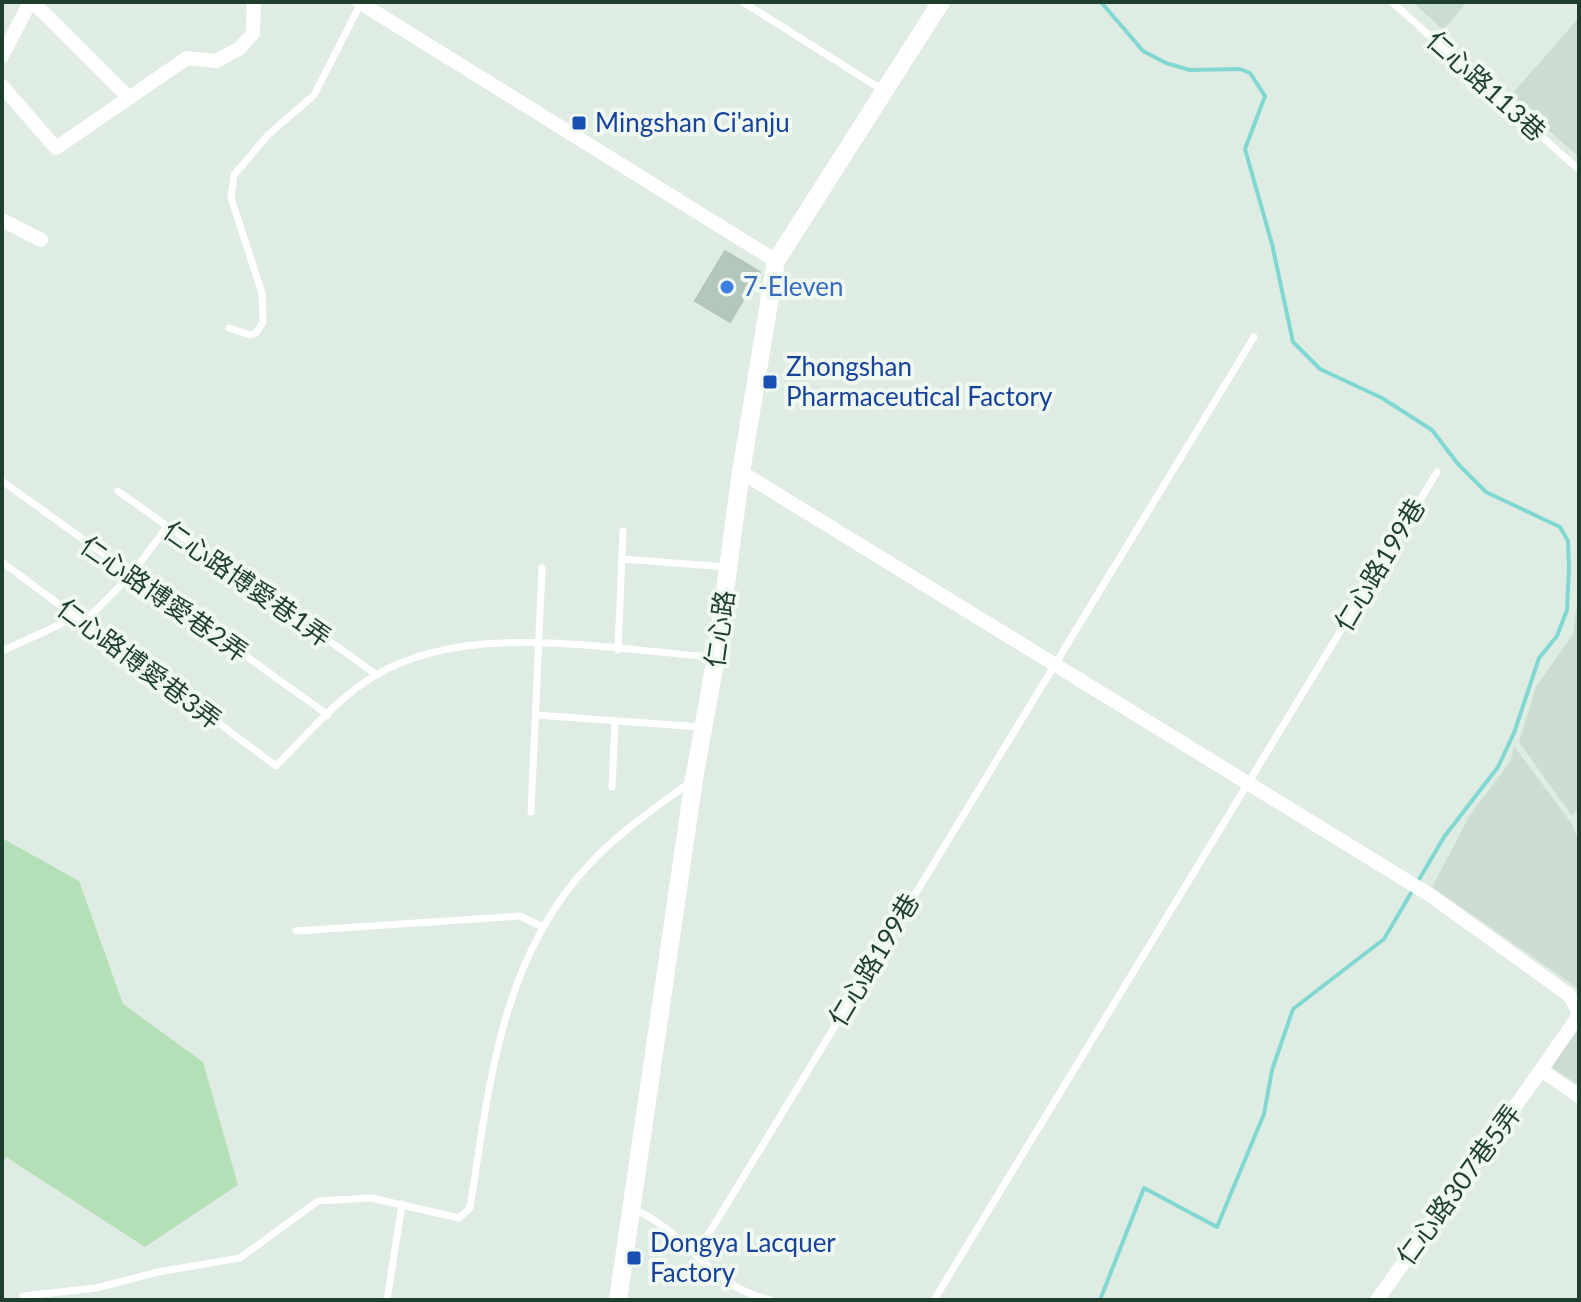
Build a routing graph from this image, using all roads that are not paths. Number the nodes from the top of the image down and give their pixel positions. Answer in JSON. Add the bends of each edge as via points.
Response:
{"nodes":[{"id":1,"x":31,"y":2,"type":"edge"},
{"id":2,"x":254,"y":2,"type":"edge"},
{"id":3,"x":743,"y":2,"type":"edge"},
{"id":4,"x":941,"y":2,"type":"edge"},
{"id":5,"x":1392,"y":2,"type":"edge"},
{"id":6,"x":360,"y":3,"type":"edge"},
{"id":7,"x":2,"y":56,"type":"edge"},
{"id":8,"x":2,"y":86,"type":"edge"},
{"id":9,"x":886,"y":92,"type":"junction"},
{"id":10,"x":129,"y":98,"type":"junction"},
{"id":11,"x":1579,"y":170,"type":"edge"},
{"id":12,"x":2,"y":220,"type":"edge"},
{"id":13,"x":41,"y":240,"type":"dead end"},
{"id":14,"x":776,"y":261,"type":"junction"},
{"id":15,"x":229,"y":328,"type":"dead end"},
{"id":16,"x":1254,"y":337,"type":"dead end"},
{"id":17,"x":741,"y":472,"type":"junction"},
{"id":18,"x":1437,"y":472,"type":"dead end"},
{"id":19,"x":2,"y":481,"type":"edge"},
{"id":20,"x":118,"y":491,"type":"dead end"},
{"id":21,"x":167,"y":527,"type":"junction"},
{"id":22,"x":623,"y":531,"type":"dead end"},
{"id":23,"x":622,"y":559,"type":"junction"},
{"id":24,"x":2,"y":562,"type":"edge"},
{"id":25,"x":728,"y":567,"type":"junction"},
{"id":26,"x":542,"y":568,"type":"dead end"},
{"id":27,"x":130,"y":576,"type":"junction"},
{"id":28,"x":72,"y":614,"type":"junction"},
{"id":29,"x":83,"y":623,"type":"junction"},
{"id":30,"x":2,"y":641,"type":"edge"},
{"id":31,"x":539,"y":644,"type":"junction"},
{"id":32,"x":12,"y":649,"type":"junction"},
{"id":33,"x":618,"y":650,"type":"junction"},
{"id":34,"x":2,"y":651,"type":"edge"},
{"id":35,"x":716,"y":657,"type":"junction"},
{"id":36,"x":1054,"y":663,"type":"junction"},
{"id":37,"x":377,"y":675,"type":"junction"},
{"id":38,"x":328,"y":715,"type":"junction"},
{"id":39,"x":536,"y":715,"type":"junction"},
{"id":40,"x":615,"y":721,"type":"junction"},
{"id":41,"x":705,"y":728,"type":"junction"},
{"id":42,"x":694,"y":779,"type":"junction"},
{"id":43,"x":1248,"y":781,"type":"junction"},
{"id":44,"x":612,"y":787,"type":"dead end"},
{"id":45,"x":531,"y":812,"type":"dead end"},
{"id":46,"x":543,"y":927,"type":"junction"},
{"id":47,"x":296,"y":931,"type":"dead end"},
{"id":48,"x":1541,"y":1070,"type":"junction"},
{"id":49,"x":1579,"y":1096,"type":"edge"},
{"id":50,"x":402,"y":1204,"type":"junction"},
{"id":51,"x":633,"y":1209,"type":"junction"},
{"id":52,"x":687,"y":1250,"type":"junction"},
{"id":53,"x":23,"y":1296,"type":"dead end"},
{"id":54,"x":387,"y":1300,"type":"edge"},
{"id":55,"x":618,"y":1300,"type":"edge"},
{"id":56,"x":770,"y":1300,"type":"edge"},
{"id":57,"x":934,"y":1300,"type":"edge"},
{"id":58,"x":1377,"y":1300,"type":"edge"}],
"edges":[{"from":1,"to":7,"type":"street"},
{"from":1,"to":10,"type":"street"},
{"from":2,"to":10,"type":"street","via":[[253,33],[240,48],[216,61],[187,58]]},
{"from":3,"to":9,"type":"lane"},
{"from":4,"to":9,"type":"street","name":"仁心路"},
{"from":5,"to":11,"type":"lane","name":"仁心路113巷"},
{"from":6,"to":14,"type":"street"},
{"from":6,"to":15,"type":"lane","via":[[314,95],[268,135],[234,175],[231,198],[265,310],[256,333]]},
{"from":8,"to":10,"type":"street","via":[[56,148]]},
{"from":9,"to":14,"type":"street","name":"仁心路"},
{"from":12,"to":13,"type":"street"},
{"from":14,"to":17,"type":"street","name":"仁心路"},
{"from":16,"to":36,"type":"lane","name":"仁心路199巷"},
{"from":17,"to":25,"type":"street","name":"仁心路"},
{"from":17,"to":36,"type":"street"},
{"from":18,"to":43,"type":"lane","name":"仁心路199巷"},
{"from":19,"to":27,"type":"lane","name":"仁心路博愛巷2弄"},
{"from":20,"to":21,"type":"lane","name":"仁心路博愛巷1弄"},
{"from":21,"to":27,"type":"lane"},
{"from":21,"to":37,"type":"lane","name":"仁心路博愛巷1弄"},
{"from":22,"to":23,"type":"lane"},
{"from":23,"to":25,"type":"lane"},
{"from":23,"to":33,"type":"lane"},
{"from":24,"to":28,"type":"lane","name":"仁心路博愛巷3弄"},
{"from":25,"to":35,"type":"street","name":"仁心路"},
{"from":26,"to":31,"type":"lane"},
{"from":27,"to":29,"type":"lane"},
{"from":27,"to":38,"type":"lane","name":"仁心路博愛巷2弄"},
{"from":28,"to":29,"type":"lane","name":"仁心路博愛巷3弄"},
{"from":28,"to":32,"type":"lane"},
{"from":29,"to":38,"type":"lane","name":"仁心路博愛巷3弄","via":[[276,766]]},
{"from":30,"to":32,"type":"lane"},
{"from":31,"to":33,"type":"lane"},
{"from":31,"to":37,"type":"lane","via":[[446,648]]},
{"from":31,"to":39,"type":"lane"},
{"from":32,"to":34,"type":"lane"},
{"from":33,"to":35,"type":"lane"},
{"from":35,"to":41,"type":"street","name":"仁心路"},
{"from":36,"to":43,"type":"street"},
{"from":36,"to":52,"type":"lane","name":"仁心路199巷","via":[[708,1235]]},
{"from":37,"to":38,"type":"lane"},
{"from":39,"to":40,"type":"lane"},
{"from":39,"to":45,"type":"lane"},
{"from":40,"to":41,"type":"lane"},
{"from":40,"to":44,"type":"lane"},
{"from":41,"to":42,"type":"street","name":"仁心路"},
{"from":42,"to":46,"type":"lane","via":[[586,867]]},
{"from":42,"to":51,"type":"street","name":"仁心路"},
{"from":43,"to":48,"type":"street","via":[[1425,892],[1576,1003],[1577,1018]]},
{"from":43,"to":57,"type":"lane","name":"仁心路199巷"},
{"from":46,"to":47,"type":"lane","via":[[520,916]]},
{"from":46,"to":50,"type":"lane","via":[[522,963],[491,1074],[470,1208],[459,1218]]},
{"from":48,"to":49,"type":"street"},
{"from":48,"to":58,"type":"street","name":"仁心路307巷5弄"},
{"from":50,"to":53,"type":"lane","via":[[371,1198],[318,1201],[240,1258],[96,1288]]},
{"from":50,"to":54,"type":"lane"},
{"from":51,"to":52,"type":"lane","via":[[650,1216]]},
{"from":51,"to":55,"type":"street","name":"仁心路"},
{"from":52,"to":56,"type":"lane","via":[[730,1286]]}]}
